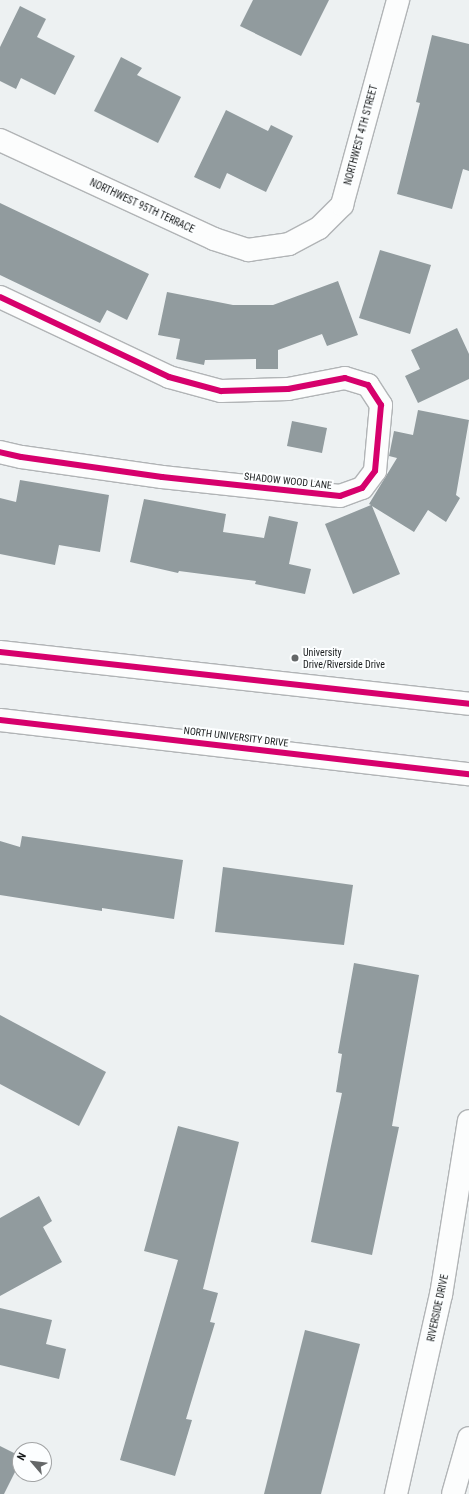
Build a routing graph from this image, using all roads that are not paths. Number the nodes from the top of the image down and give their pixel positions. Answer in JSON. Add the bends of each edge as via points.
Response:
{"nodes":[{"id":1,"x":398,"y":0,"type":"edge"},
{"id":2,"x":0,"y":140,"type":"edge"},
{"id":3,"x":289,"y":244,"type":"joint"},
{"id":4,"x":0,"y":297,"type":"edge"},
{"id":5,"x":0,"y":452,"type":"edge"},
{"id":6,"x":0,"y":652,"type":"edge"},
{"id":7,"x":469,"y":704,"type":"edge"},
{"id":8,"x":0,"y":720,"type":"edge"},
{"id":9,"x":469,"y":774,"type":"edge"},
{"id":10,"x":469,"y":1121,"type":"edge"},
{"id":11,"x":469,"y":1438,"type":"edge"},
{"id":12,"x":396,"y":1494,"type":"edge"},
{"id":13,"x":453,"y":1494,"type":"edge"}],
"edges":[{"from":1,"to":3,"type":"street","name":"NORTHWEST 4TH STREET","via":[[342,205],[319,228]]},
{"from":2,"to":3,"type":"street","name":"NORTHWEST 95TH TERRACE","via":[[214,239],[248,250]]},
{"from":4,"to":5,"type":"street","name":"SHADOW WOOD LANE","via":[[169,377],[221,391],[288,389],[345,378],[368,385],[381,405],[375,471],[362,488],[340,496],[162,477]]},
{"from":6,"to":7,"type":"street"},
{"from":8,"to":9,"type":"street","name":"NORTH UNIVERSITY DRIVE"},
{"from":10,"to":12,"type":"street","name":"RIVERSIDE DRIVE","via":[[441,1295]]},
{"from":11,"to":13,"type":"street"}]}
